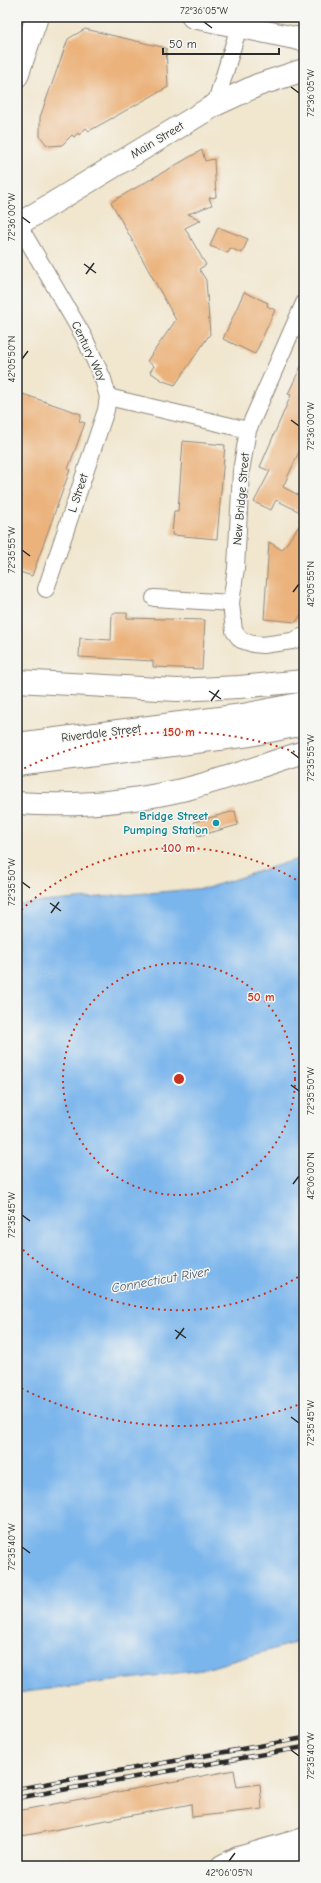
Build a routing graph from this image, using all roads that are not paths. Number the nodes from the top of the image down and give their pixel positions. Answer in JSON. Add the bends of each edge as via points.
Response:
{"nodes":[{"id":1,"x":37,"y":17,"type":"edge"},
{"id":2,"x":193,"y":17,"type":"edge"},
{"id":3,"x":240,"y":22,"type":"edge"},
{"id":4,"x":304,"y":40,"type":"edge"},
{"id":5,"x":304,"y":70,"type":"edge"},
{"id":6,"x":17,"y":76,"type":"edge"},
{"id":7,"x":215,"y":105,"type":"junction"},
{"id":8,"x":18,"y":225,"type":"edge"},
{"id":9,"x":304,"y":303,"type":"edge"},
{"id":10,"x":298,"y":332,"type":"edge"},
{"id":11,"x":108,"y":397,"type":"junction"},
{"id":12,"x":248,"y":430,"type":"junction"},
{"id":13,"x":46,"y":589,"type":"dead end"},
{"id":14,"x":154,"y":598,"type":"dead end"},
{"id":15,"x":231,"y":603,"type":"junction"},
{"id":16,"x":304,"y":636,"type":"edge"},
{"id":17,"x":17,"y":681,"type":"edge"},
{"id":18,"x":304,"y":681,"type":"edge"},
{"id":19,"x":304,"y":703,"type":"edge"},
{"id":20,"x":304,"y":724,"type":"edge"},
{"id":21,"x":17,"y":744,"type":"edge"},
{"id":22,"x":304,"y":752,"type":"edge"},
{"id":23,"x":17,"y":764,"type":"edge"},
{"id":24,"x":17,"y":803,"type":"edge"},
{"id":25,"x":304,"y":1839,"type":"edge"},
{"id":26,"x":304,"y":1854,"type":"edge"},
{"id":27,"x":222,"y":1866,"type":"edge"},
{"id":28,"x":256,"y":1866,"type":"edge"}],
"edges":[{"from":1,"to":6,"type":"main road"},
{"from":2,"to":3,"type":"main road"},
{"from":3,"to":4,"type":"main road"},
{"from":3,"to":7,"type":"street"},
{"from":5,"to":7,"type":"main road","name":"Main Street","via":[[258,85]]},
{"from":7,"to":8,"type":"main road","name":"Main Street"},
{"from":8,"to":11,"type":"street","name":"Century Way","via":[[84,337],[103,378]]},
{"from":9,"to":10,"type":"street","name":"New Bridge Street"},
{"from":10,"to":12,"type":"street","name":"New Bridge Street"},
{"from":11,"to":12,"type":"street","name":"Century Way"},
{"from":11,"to":13,"type":"street","name":"L Street","via":[[106,410]]},
{"from":12,"to":15,"type":"street","name":"New Bridge Street","via":[[241,471],[236,568]]},
{"from":14,"to":15,"type":"street"},
{"from":15,"to":16,"type":"street","name":"New Bridge Street","via":[[234,631],[241,640],[264,645],[292,641]]},
{"from":17,"to":18,"type":"main road","via":[[177,690]]},
{"from":19,"to":21,"type":"main road","name":"Riverdale Street","via":[[243,715]]},
{"from":20,"to":23,"type":"main road","name":"Riverdale Street","via":[[250,735]]},
{"from":22,"to":24,"type":"main road","via":[[208,783],[147,796],[54,805]]},
{"from":25,"to":27,"type":"main road","via":[[238,1858]]},
{"from":26,"to":28,"type":"main road"}]}
